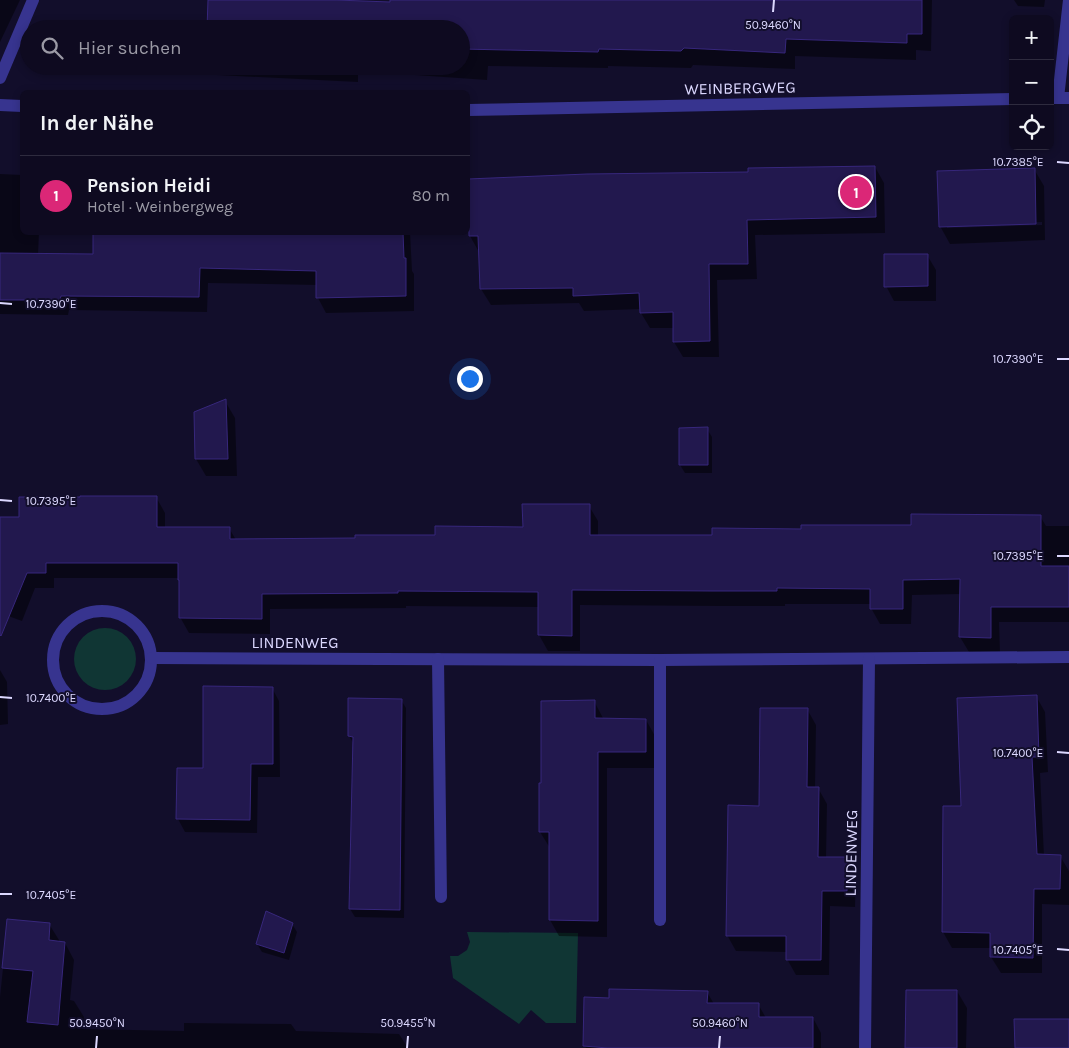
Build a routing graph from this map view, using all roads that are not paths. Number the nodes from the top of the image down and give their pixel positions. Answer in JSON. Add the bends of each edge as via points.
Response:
{"nodes":[{"id":1,"x":33,"y":0,"type":"edge"},
{"id":2,"x":1069,"y":0,"type":"edge"},
{"id":3,"x":25,"y":20,"type":"edge"},
{"id":4,"x":20,"y":31,"type":"edge"},
{"id":5,"x":0,"y":78,"type":"edge"},
{"id":6,"x":1059,"y":98,"type":"edge"},
{"id":7,"x":1009,"y":99,"type":"edge"},
{"id":8,"x":0,"y":105,"type":"edge"},
{"id":9,"x":20,"y":106,"type":"edge"},
{"id":10,"x":470,"y":110,"type":"edge"},
{"id":11,"x":1069,"y":657,"type":"edge"},
{"id":12,"x":152,"y":658,"type":"junction"},
{"id":13,"x":438,"y":659,"type":"junction"},
{"id":14,"x":869,"y":659,"type":"junction"},
{"id":15,"x":660,"y":660,"type":"junction"},
{"id":16,"x":441,"y":897,"type":"dead end"},
{"id":17,"x":660,"y":920,"type":"dead end"},
{"id":18,"x":865,"y":1048,"type":"edge"}],
"edges":[{"from":1,"to":3,"type":"street"},
{"from":2,"to":6,"type":"street"},
{"from":4,"to":5,"type":"street"},
{"from":7,"to":10,"type":"street","name":"WEINBERGWEG"},
{"from":8,"to":9,"type":"street"},
{"from":11,"to":14,"type":"street","name":"LINDENWEG"},
{"from":12,"to":12,"type":"street","via":[[140,628],[128,618],[96,611],[81,615],[68,625],[58,638],[54,654],[61,686],[71,698],[85,706],[101,709],[117,707],[131,700],[150,674]]},
{"from":12,"to":13,"type":"street","name":"LINDENWEG"},
{"from":13,"to":15,"type":"street","name":"LINDENWEG"},
{"from":13,"to":16,"type":"street"},
{"from":14,"to":15,"type":"street","name":"LINDENWEG"},
{"from":14,"to":18,"type":"street","name":"LINDENWEG"},
{"from":15,"to":17,"type":"street"}]}
